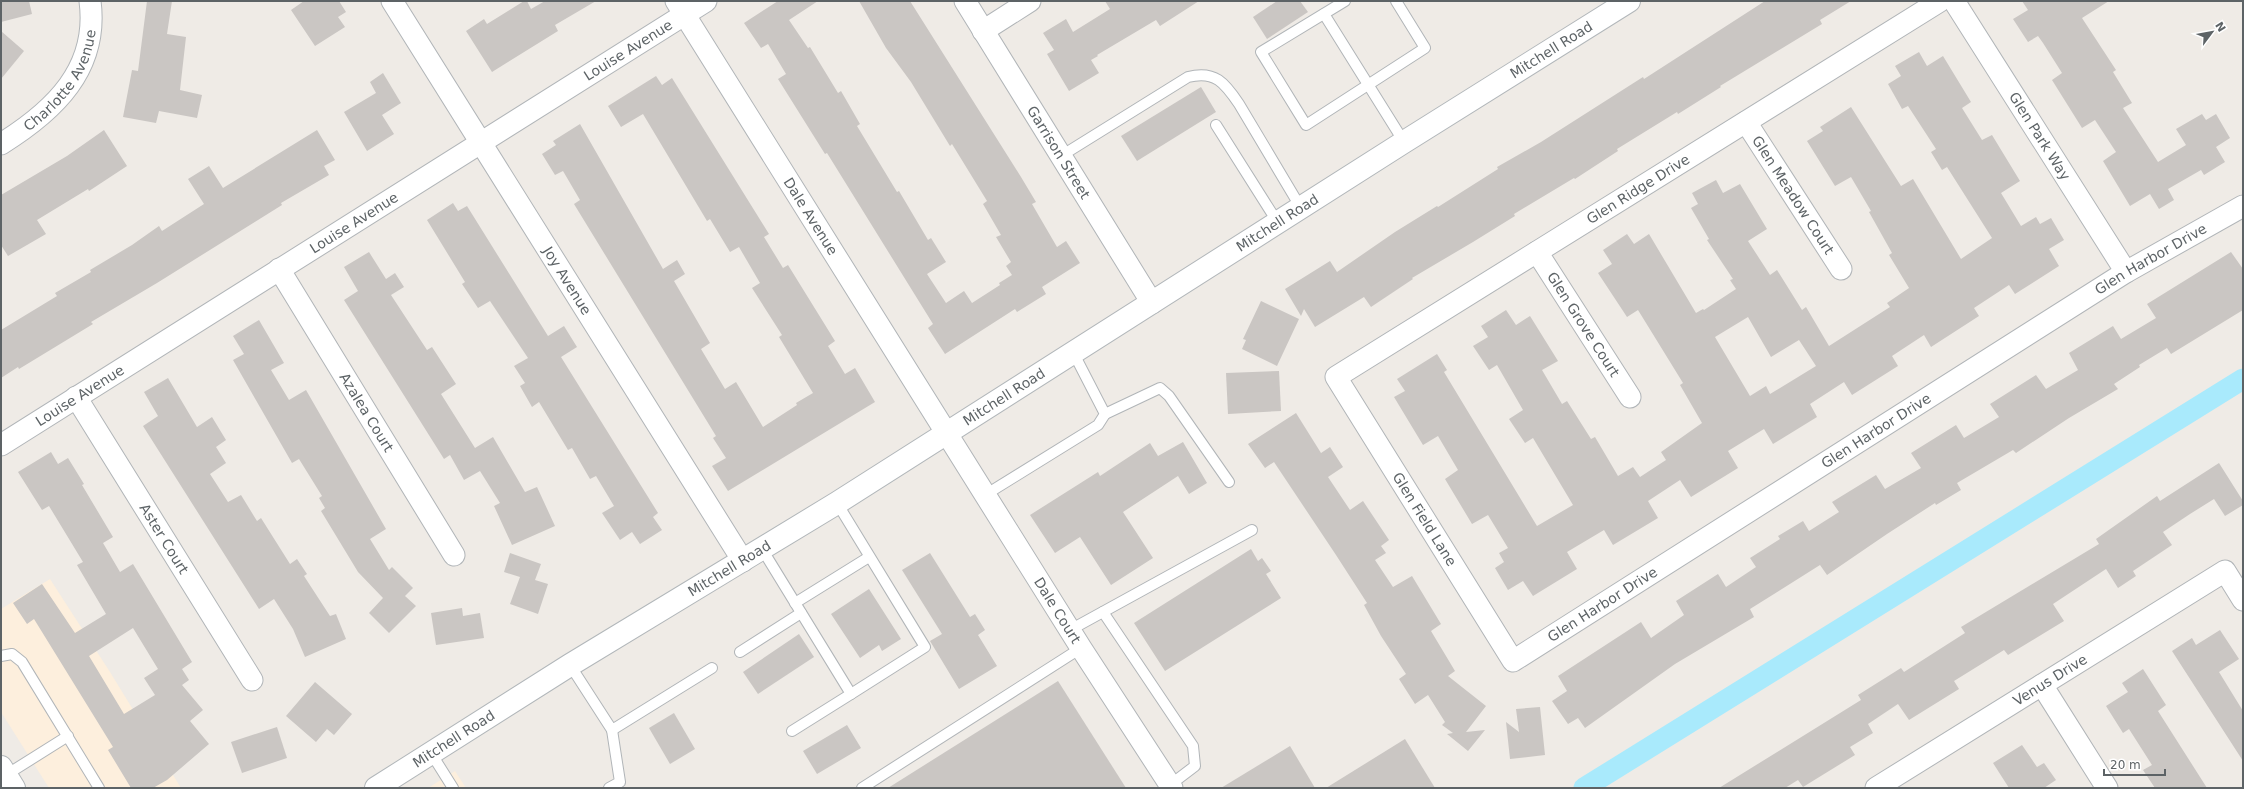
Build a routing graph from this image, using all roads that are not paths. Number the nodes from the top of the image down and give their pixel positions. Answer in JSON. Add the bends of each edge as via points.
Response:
{"nodes":[{"id":1,"x":90,"y":1,"type":"edge"},
{"id":2,"x":392,"y":1,"type":"edge"},
{"id":3,"x":706,"y":1,"type":"edge"},
{"id":4,"x":964,"y":1,"type":"edge"},
{"id":5,"x":1030,"y":1,"type":"edge"},
{"id":6,"x":1345,"y":1,"type":"edge"},
{"id":7,"x":1396,"y":1,"type":"edge"},
{"id":8,"x":1629,"y":1,"type":"edge"},
{"id":9,"x":1940,"y":1,"type":"edge"},
{"id":10,"x":1954,"y":1,"type":"edge"},
{"id":11,"x":680,"y":8,"type":"edge"},
{"id":12,"x":1324,"y":14,"type":"junction"},
{"id":13,"x":983,"y":31,"type":"junction"},
{"id":14,"x":1368,"y":85,"type":"junction"},
{"id":15,"x":1746,"y":122,"type":"junction"},
{"id":16,"x":1216,"y":125,"type":"dead end"},
{"id":17,"x":1404,"y":142,"type":"junction"},
{"id":18,"x":480,"y":143,"type":"junction"},
{"id":19,"x":1,"y":144,"type":"edge"},
{"id":20,"x":1061,"y":156,"type":"junction"},
{"id":21,"x":2243,"y":206,"type":"edge"},
{"id":22,"x":1301,"y":208,"type":"junction"},
{"id":23,"x":1278,"y":223,"type":"junction"},
{"id":24,"x":1537,"y":252,"type":"junction"},
{"id":25,"x":279,"y":269,"type":"junction"},
{"id":26,"x":1841,"y":269,"type":"dead end"},
{"id":27,"x":2126,"y":272,"type":"junction"},
{"id":28,"x":1152,"y":303,"type":"junction"},
{"id":29,"x":1074,"y":352,"type":"junction"},
{"id":30,"x":1336,"y":377,"type":"joint"},
{"id":31,"x":76,"y":397,"type":"junction"},
{"id":32,"x":1630,"y":397,"type":"dead end"},
{"id":33,"x":1105,"y":414,"type":"junction"},
{"id":34,"x":946,"y":432,"type":"junction"},
{"id":35,"x":1,"y":445,"type":"edge"},
{"id":36,"x":1229,"y":482,"type":"dead end"},
{"id":37,"x":985,"y":495,"type":"junction"},
{"id":38,"x":837,"y":503,"type":"junction"},
{"id":39,"x":1252,"y":530,"type":"dead end"},
{"id":40,"x":762,"y":549,"type":"junction"},
{"id":41,"x":454,"y":555,"type":"dead end"},
{"id":42,"x":869,"y":557,"type":"junction"},
{"id":43,"x":743,"y":561,"type":"junction"},
{"id":44,"x":2243,"y":600,"type":"edge"},
{"id":45,"x":795,"y":603,"type":"junction"},
{"id":46,"x":1103,"y":612,"type":"junction"},
{"id":47,"x":801,"y":613,"type":"junction"},
{"id":48,"x":1070,"y":630,"type":"junction"},
{"id":49,"x":1081,"y":648,"type":"junction"},
{"id":50,"x":740,"y":652,"type":"dead end"},
{"id":51,"x":1,"y":656,"type":"edge"},
{"id":52,"x":1513,"y":661,"type":"joint"},
{"id":53,"x":570,"y":665,"type":"junction"},
{"id":54,"x":712,"y":668,"type":"dead end"},
{"id":55,"x":252,"y":680,"type":"dead end"},
{"id":56,"x":2042,"y":685,"type":"junction"},
{"id":57,"x":851,"y":694,"type":"junction"},
{"id":58,"x":612,"y":730,"type":"junction"},
{"id":59,"x":792,"y":731,"type":"dead end"},
{"id":60,"x":68,"y":736,"type":"junction"},
{"id":61,"x":431,"y":753,"type":"junction"},
{"id":62,"x":7,"y":776,"type":"edge"},
{"id":63,"x":96,"y":787,"type":"edge"},
{"id":64,"x":1171,"y":787,"type":"edge"},
{"id":65,"x":376,"y":788,"type":"edge"},
{"id":66,"x":454,"y":788,"type":"edge"},
{"id":67,"x":609,"y":788,"type":"edge"},
{"id":68,"x":862,"y":788,"type":"edge"},
{"id":69,"x":1876,"y":788,"type":"edge"},
{"id":70,"x":2107,"y":788,"type":"edge"}],
"edges":[{"from":1,"to":19,"type":"street","name":"Charlotte Avenue","via":[[88,52],[78,72],[61,97],[46,112]]},
{"from":2,"to":18,"type":"street","name":"Joy Avenue"},
{"from":3,"to":11,"type":"street","name":"Louise Avenue"},
{"from":4,"to":13,"type":"street","name":"Garrison Street"},
{"from":5,"to":13,"type":"street"},
{"from":6,"to":12,"type":"lane"},
{"from":7,"to":14,"type":"lane","via":[[1425,48]]},
{"from":8,"to":17,"type":"main road","name":"Mitchell Road"},
{"from":9,"to":15,"type":"street","name":"Glen Ridge Drive"},
{"from":10,"to":27,"type":"street","name":"Glen Park Way"},
{"from":11,"to":18,"type":"street","name":"Louise Avenue"},
{"from":11,"to":34,"type":"street","name":"Dale Avenue"},
{"from":12,"to":14,"type":"lane"},
{"from":12,"to":14,"type":"lane","via":[[1261,52],[1306,125]]},
{"from":13,"to":20,"type":"street","name":"Garrison Street"},
{"from":14,"to":17,"type":"lane"},
{"from":15,"to":24,"type":"street","name":"Glen Ridge Drive"},
{"from":15,"to":26,"type":"street","name":"Glen Meadow Court"},
{"from":16,"to":23,"type":"lane"},
{"from":17,"to":22,"type":"main road","name":"Mitchell Road"},
{"from":18,"to":25,"type":"street","name":"Louise Avenue"},
{"from":18,"to":43,"type":"street","name":"Joy Avenue"},
{"from":20,"to":22,"type":"lane","via":[[1188,77],[1201,74],[1214,76],[1229,90]]},
{"from":20,"to":28,"type":"street","name":"Garrison Street"},
{"from":21,"to":27,"type":"street","name":"Glen Harbor Drive"},
{"from":22,"to":23,"type":"main road","name":"Mitchell Road"},
{"from":23,"to":28,"type":"main road","name":"Mitchell Road"},
{"from":24,"to":30,"type":"street","name":"Glen Ridge Drive"},
{"from":24,"to":32,"type":"street","name":"Glen Grove Court"},
{"from":25,"to":31,"type":"street","name":"Louise Avenue"},
{"from":25,"to":41,"type":"street","name":"Azalea Court"},
{"from":27,"to":52,"type":"street","name":"Glen Harbor Drive"},
{"from":28,"to":29,"type":"main road","name":"Mitchell Road"},
{"from":29,"to":33,"type":"lane"},
{"from":29,"to":34,"type":"main road","name":"Mitchell Road"},
{"from":30,"to":52,"type":"street","name":"Glen Field Lane"},
{"from":31,"to":35,"type":"street","name":"Louise Avenue"},
{"from":31,"to":55,"type":"street","name":"Aster Court"},
{"from":33,"to":36,"type":"lane","via":[[1160,388],[1169,396]]},
{"from":33,"to":37,"type":"lane","via":[[1098,425]]},
{"from":34,"to":37,"type":"street","name":"Dale Court"},
{"from":34,"to":38,"type":"main road","name":"Mitchell Road"},
{"from":37,"to":48,"type":"street","name":"Dale Court"},
{"from":38,"to":40,"type":"main road","name":"Mitchell Road"},
{"from":38,"to":42,"type":"lane"},
{"from":39,"to":46,"type":"lane"},
{"from":40,"to":43,"type":"main road","name":"Mitchell Road"},
{"from":40,"to":45,"type":"lane"},
{"from":42,"to":45,"type":"lane"},
{"from":42,"to":57,"type":"lane","via":[[925,647]]},
{"from":43,"to":53,"type":"main road","name":"Mitchell Road"},
{"from":44,"to":56,"type":"street","name":"Venus Drive","via":[[2225,571]]},
{"from":45,"to":47,"type":"lane"},
{"from":46,"to":48,"type":"lane"},
{"from":46,"to":64,"type":"lane","via":[[1193,746],[1194,766]]},
{"from":47,"to":50,"type":"lane"},
{"from":47,"to":57,"type":"lane"},
{"from":48,"to":49,"type":"street","name":"Dale Court"},
{"from":49,"to":64,"type":"street","name":"Dale Court"},
{"from":49,"to":68,"type":"lane"},
{"from":51,"to":60,"type":"lane","via":[[12,654],[22,662]]},
{"from":53,"to":58,"type":"lane"},
{"from":53,"to":61,"type":"main road","name":"Mitchell Road"},
{"from":54,"to":58,"type":"lane"},
{"from":56,"to":69,"type":"street","name":"Venus Drive"},
{"from":56,"to":70,"type":"street"},
{"from":57,"to":59,"type":"lane"},
{"from":58,"to":67,"type":"lane","via":[[620,782]]},
{"from":60,"to":62,"type":"lane"},
{"from":60,"to":63,"type":"lane"},
{"from":61,"to":65,"type":"main road","name":"Mitchell Road"},
{"from":61,"to":66,"type":"lane"}]}
